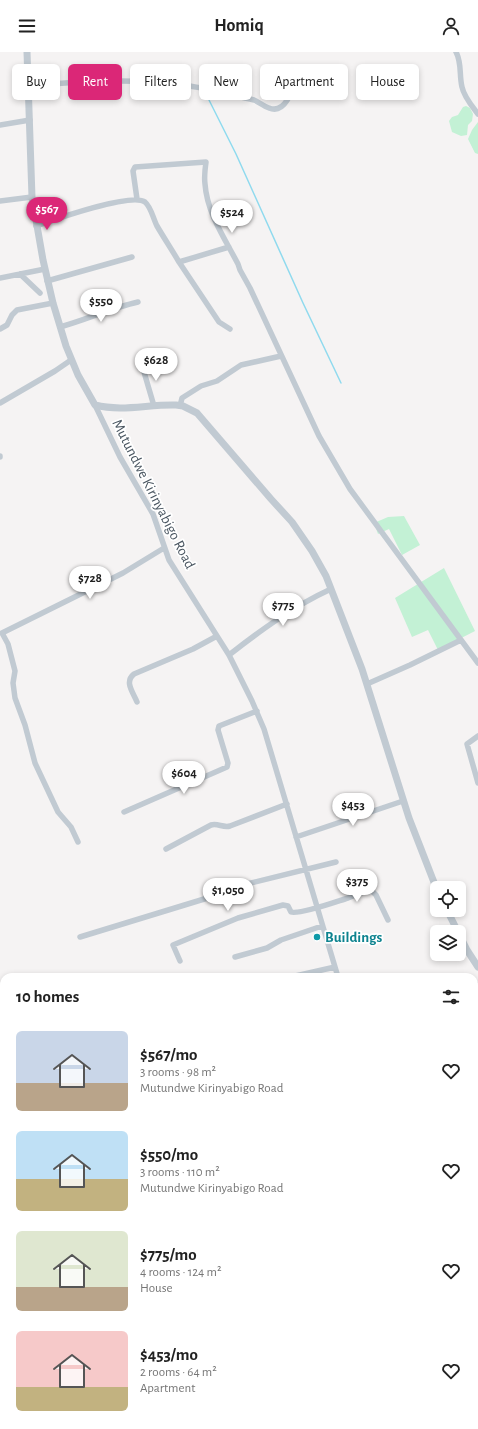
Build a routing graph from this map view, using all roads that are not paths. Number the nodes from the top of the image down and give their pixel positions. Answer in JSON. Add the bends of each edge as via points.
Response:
{"nodes":[{"id":1,"x":27,"y":52,"type":"edge"},
{"id":2,"x":456,"y":52,"type":"edge"},
{"id":3,"x":27,"y":64,"type":"edge"},
{"id":4,"x":60,"y":83,"type":"edge"},
{"id":5,"x":29,"y":100,"type":"edge"},
{"id":6,"x":287,"y":100,"type":"edge"},
{"id":7,"x":478,"y":114,"type":"edge"},
{"id":8,"x":30,"y":120,"type":"junction"},
{"id":9,"x":0,"y":125,"type":"edge"},
{"id":10,"x":32,"y":197,"type":"junction"},
{"id":11,"x":136,"y":199,"type":"junction"},
{"id":12,"x":0,"y":201,"type":"edge"},
{"id":13,"x":36,"y":226,"type":"junction"},
{"id":14,"x":229,"y":248,"type":"junction"},
{"id":15,"x":132,"y":257,"type":"dead end"},
{"id":16,"x":179,"y":262,"type":"junction"},
{"id":17,"x":45,"y":269,"type":"junction"},
{"id":18,"x":20,"y":274,"type":"junction"},
{"id":19,"x":0,"y":278,"type":"edge"},
{"id":20,"x":47,"y":281,"type":"junction"},
{"id":21,"x":40,"y":293,"type":"dead end"},
{"id":22,"x":138,"y":302,"type":"dead end"},
{"id":23,"x":53,"y":303,"type":"junction"},
{"id":24,"x":60,"y":327,"type":"junction"},
{"id":25,"x":0,"y":329,"type":"edge"},
{"id":26,"x":230,"y":329,"type":"dead end"},
{"id":27,"x":281,"y":356,"type":"junction"},
{"id":28,"x":71,"y":360,"type":"junction"},
{"id":29,"x":141,"y":367,"type":"dead end"},
{"id":30,"x":0,"y":403,"type":"edge"},
{"id":31,"x":96,"y":405,"type":"junction"},
{"id":32,"x":154,"y":406,"type":"junction"},
{"id":33,"x":180,"y":406,"type":"junction"},
{"id":34,"x":164,"y":548,"type":"junction"},
{"id":35,"x":331,"y":589,"type":"junction"},
{"id":36,"x":1,"y":633,"type":"edge"},
{"id":37,"x":217,"y":636,"type":"junction"},
{"id":38,"x":461,"y":640,"type":"junction"},
{"id":39,"x":229,"y":655,"type":"junction"},
{"id":40,"x":478,"y":663,"type":"edge"},
{"id":41,"x":367,"y":684,"type":"junction"},
{"id":42,"x":137,"y":702,"type":"dead end"},
{"id":43,"x":256,"y":711,"type":"junction"},
{"id":44,"x":478,"y":736,"type":"edge"},
{"id":45,"x":478,"y":783,"type":"edge"},
{"id":46,"x":403,"y":801,"type":"junction"},
{"id":47,"x":286,"y":804,"type":"junction"},
{"id":48,"x":124,"y":812,"type":"dead end"},
{"id":49,"x":296,"y":837,"type":"junction"},
{"id":50,"x":78,"y":842,"type":"dead end"},
{"id":51,"x":166,"y":849,"type":"dead end"},
{"id":52,"x":336,"y":862,"type":"dead end"},
{"id":53,"x":306,"y":870,"type":"junction"},
{"id":54,"x":433,"y":881,"type":"edge"},
{"id":55,"x":317,"y":908,"type":"junction"},
{"id":56,"x":388,"y":920,"type":"dead end"},
{"id":57,"x":322,"y":926,"type":"junction"},
{"id":58,"x":80,"y":937,"type":"dead end"},
{"id":59,"x":466,"y":948,"type":"edge"},
{"id":60,"x":235,"y":957,"type":"dead end"},
{"id":61,"x":180,"y":961,"type":"dead end"},
{"id":62,"x":335,"y":966,"type":"junction"},
{"id":63,"x":478,"y":967,"type":"edge"},
{"id":64,"x":307,"y":973,"type":"edge"},
{"id":65,"x":337,"y":973,"type":"edge"}],
"edges":[{"from":1,"to":3,"type":"street","name":"Mutundwe Kirinyabigo Road"},
{"from":2,"to":7,"type":"street","via":[[464,93]]},
{"from":4,"to":6,"type":"street","via":[[124,81],[184,85],[254,100],[269,108],[278,109],[284,106]]},
{"from":5,"to":8,"type":"street","name":"Mutundwe Kirinyabigo Road"},
{"from":8,"to":9,"type":"street"},
{"from":8,"to":10,"type":"street","name":"Mutundwe Kirinyabigo Road"},
{"from":10,"to":12,"type":"street"},
{"from":10,"to":13,"type":"street","name":"Mutundwe Kirinyabigo Road"},
{"from":11,"to":13,"type":"street"},
{"from":11,"to":14,"type":"street","via":[[133,171],[135,167],[206,162],[205,185],[210,208]]},
{"from":11,"to":16,"type":"street","via":[[145,202],[149,207]]},
{"from":13,"to":17,"type":"street","name":"Mutundwe Kirinyabigo Road"},
{"from":14,"to":16,"type":"street"},
{"from":14,"to":27,"type":"street"},
{"from":15,"to":20,"type":"street"},
{"from":16,"to":26,"type":"street","via":[[219,322]]},
{"from":17,"to":18,"type":"street"},
{"from":17,"to":20,"type":"street","name":"Mutundwe Kirinyabigo Road"},
{"from":18,"to":19,"type":"street"},
{"from":18,"to":21,"type":"street"},
{"from":20,"to":23,"type":"street","name":"Mutundwe Kirinyabigo Road"},
{"from":22,"to":24,"type":"street"},
{"from":23,"to":24,"type":"street","name":"Mutundwe Kirinyabigo Road"},
{"from":23,"to":25,"type":"street","via":[[17,310],[7,325]]},
{"from":24,"to":28,"type":"street","name":"Mutundwe Kirinyabigo Road"},
{"from":27,"to":33,"type":"street","via":[[241,365],[217,381],[201,386],[182,398]]},
{"from":27,"to":38,"type":"street","via":[[319,436],[350,489]]},
{"from":28,"to":30,"type":"street"},
{"from":28,"to":31,"type":"street","name":"Mutundwe Kirinyabigo Road"},
{"from":29,"to":32,"type":"street"},
{"from":31,"to":32,"type":"street","via":[[106,408]]},
{"from":31,"to":34,"type":"street","name":"Mutundwe Kirinyabigo Road","via":[[120,457],[153,514]]},
{"from":32,"to":33,"type":"street"},
{"from":33,"to":35,"type":"street","via":[[197,413],[292,522],[312,551]]},
{"from":34,"to":36,"type":"street","via":[[124,573]]},
{"from":34,"to":37,"type":"street","name":"Mutundwe Kirinyabigo Road"},
{"from":35,"to":39,"type":"street","via":[[287,613]]},
{"from":35,"to":41,"type":"street"},
{"from":36,"to":50,"type":"street","via":[[8,644],[15,671],[15,698],[35,763],[58,812],[71,827]]},
{"from":37,"to":39,"type":"street","name":"Mutundwe Kirinyabigo Road"},
{"from":37,"to":42,"type":"street","via":[[134,674],[129,680],[129,685]]},
{"from":38,"to":40,"type":"street"},
{"from":38,"to":41,"type":"street"},
{"from":39,"to":43,"type":"street","name":"Mutundwe Kirinyabigo Road"},
{"from":41,"to":46,"type":"street"},
{"from":43,"to":47,"type":"street","name":"Mutundwe Kirinyabigo Road","via":[[264,729]]},
{"from":43,"to":48,"type":"street","via":[[219,727],[227,767]]},
{"from":44,"to":45,"type":"street","via":[[467,744]]},
{"from":46,"to":49,"type":"street"},
{"from":46,"to":54,"type":"street"},
{"from":47,"to":49,"type":"street","name":"Mutundwe Kirinyabigo Road"},
{"from":47,"to":51,"type":"street","via":[[230,826],[211,825]]},
{"from":49,"to":53,"type":"street","name":"Mutundwe Kirinyabigo Road"},
{"from":52,"to":53,"type":"street"},
{"from":53,"to":55,"type":"street","name":"Mutundwe Kirinyabigo Road"},
{"from":53,"to":58,"type":"street","via":[[247,884]]},
{"from":55,"to":56,"type":"street","via":[[368,890],[376,895]]},
{"from":55,"to":57,"type":"street","name":"Mutundwe Kirinyabigo Road"},
{"from":55,"to":61,"type":"street","via":[[293,913],[288,906],[283,905],[218,925],[174,945]]},
{"from":57,"to":60,"type":"street","via":[[281,940],[267,948]]},
{"from":57,"to":62,"type":"street","name":"Mutundwe Kirinyabigo Road"},
{"from":59,"to":63,"type":"street"},
{"from":62,"to":64,"type":"street"},
{"from":62,"to":65,"type":"street","name":"Mutundwe Kirinyabigo Road"}]}
